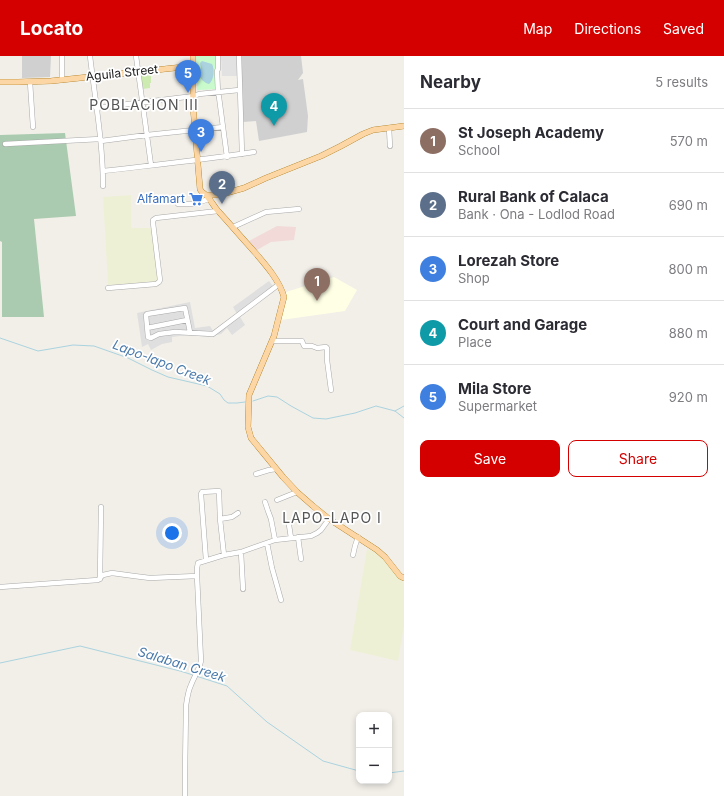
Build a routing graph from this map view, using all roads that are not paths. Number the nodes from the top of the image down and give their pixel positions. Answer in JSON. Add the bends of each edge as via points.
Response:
{"nodes":[{"id":1,"x":62,"y":56,"type":"edge"},
{"id":2,"x":90,"y":56,"type":"edge"},
{"id":3,"x":136,"y":56,"type":"edge"},
{"id":4,"x":193,"y":56,"type":"edge"},
{"id":5,"x":218,"y":56,"type":"edge"},
{"id":6,"x":239,"y":56,"type":"edge"},
{"id":7,"x":193,"y":66,"type":"junction"},
{"id":8,"x":138,"y":71,"type":"junction"},
{"id":9,"x":92,"y":76,"type":"junction"},
{"id":10,"x":62,"y":80,"type":"junction"},
{"id":11,"x":0,"y":82,"type":"edge"},
{"id":12,"x":30,"y":82,"type":"junction"},
{"id":13,"x":240,"y":90,"type":"junction"},
{"id":14,"x":218,"y":93,"type":"junction"},
{"id":15,"x":194,"y":96,"type":"junction"},
{"id":16,"x":143,"y":102,"type":"junction"},
{"id":17,"x":96,"y":108,"type":"junction"},
{"id":18,"x":404,"y":126,"type":"edge"},
{"id":19,"x":33,"y":127,"type":"dead end"},
{"id":20,"x":223,"y":128,"type":"junction"},
{"id":21,"x":389,"y":128,"type":"junction"},
{"id":22,"x":195,"y":130,"type":"junction"},
{"id":23,"x":147,"y":135,"type":"junction"},
{"id":24,"x":100,"y":140,"type":"junction"},
{"id":25,"x":5,"y":144,"type":"dead end"},
{"id":26,"x":390,"y":146,"type":"dead end"},
{"id":27,"x":254,"y":152,"type":"dead end"},
{"id":28,"x":242,"y":154,"type":"junction"},
{"id":29,"x":227,"y":156,"type":"junction"},
{"id":30,"x":197,"y":160,"type":"junction"},
{"id":31,"x":152,"y":165,"type":"junction"},
{"id":32,"x":103,"y":171,"type":"junction"},
{"id":33,"x":103,"y":186,"type":"dead end"},
{"id":34,"x":207,"y":197,"type":"junction"},
{"id":35,"x":178,"y":204,"type":"dead end"},
{"id":36,"x":299,"y":209,"type":"dead end"},
{"id":37,"x":218,"y":211,"type":"junction"},
{"id":38,"x":233,"y":227,"type":"junction"},
{"id":39,"x":278,"y":285,"type":"junction"},
{"id":40,"x":108,"y":288,"type":"dead end"},
{"id":41,"x":188,"y":320,"type":"junction"},
{"id":42,"x":147,"y":328,"type":"junction"},
{"id":43,"x":190,"y":332,"type":"junction"},
{"id":44,"x":272,"y":341,"type":"junction"},
{"id":45,"x":331,"y":390,"type":"dead end"},
{"id":46,"x":276,"y":469,"type":"junction"},
{"id":47,"x":256,"y":474,"type":"dead end"},
{"id":48,"x":220,"y":485,"type":"dead end"},
{"id":49,"x":219,"y":491,"type":"junction"},
{"id":50,"x":297,"y":492,"type":"junction"},
{"id":51,"x":277,"y":500,"type":"dead end"},
{"id":52,"x":265,"y":502,"type":"dead end"},
{"id":53,"x":101,"y":507,"type":"dead end"},
{"id":54,"x":238,"y":514,"type":"dead end"},
{"id":55,"x":220,"y":519,"type":"junction"},
{"id":56,"x":329,"y":519,"type":"junction"},
{"id":57,"x":289,"y":525,"type":"dead end"},
{"id":58,"x":298,"y":537,"type":"junction"},
{"id":59,"x":358,"y":537,"type":"junction"},
{"id":60,"x":291,"y":538,"type":"junction"},
{"id":61,"x":275,"y":540,"type":"junction"},
{"id":62,"x":267,"y":543,"type":"junction"},
{"id":63,"x":242,"y":552,"type":"junction"},
{"id":64,"x":224,"y":555,"type":"junction"},
{"id":65,"x":354,"y":555,"type":"dead end"},
{"id":66,"x":301,"y":559,"type":"dead end"},
{"id":67,"x":206,"y":560,"type":"junction"},
{"id":68,"x":197,"y":576,"type":"junction"},
{"id":69,"x":404,"y":578,"type":"edge"},
{"id":70,"x":100,"y":579,"type":"junction"},
{"id":71,"x":0,"y":587,"type":"edge"},
{"id":72,"x":243,"y":589,"type":"dead end"},
{"id":73,"x":281,"y":600,"type":"dead end"},
{"id":74,"x":185,"y":796,"type":"edge"}],
"edges":[{"from":1,"to":10,"type":"street"},
{"from":2,"to":9,"type":"street"},
{"from":3,"to":8,"type":"street"},
{"from":4,"to":7,"type":"main road"},
{"from":5,"to":14,"type":"street"},
{"from":6,"to":13,"type":"street"},
{"from":7,"to":8,"type":"main road","name":"Aguila Street"},
{"from":7,"to":15,"type":"main road"},
{"from":8,"to":9,"type":"main road","name":"Aguila Street"},
{"from":8,"to":16,"type":"street"},
{"from":9,"to":10,"type":"main road","name":"Aguila Street"},
{"from":9,"to":17,"type":"street"},
{"from":10,"to":12,"type":"main road","name":"Aguila Street"},
{"from":11,"to":12,"type":"main road","name":"Aguila Street"},
{"from":12,"to":19,"type":"street"},
{"from":13,"to":14,"type":"street"},
{"from":13,"to":28,"type":"street"},
{"from":14,"to":15,"type":"street"},
{"from":14,"to":20,"type":"street"},
{"from":15,"to":16,"type":"street"},
{"from":15,"to":22,"type":"main road"},
{"from":16,"to":17,"type":"street"},
{"from":16,"to":23,"type":"street"},
{"from":17,"to":24,"type":"street"},
{"from":18,"to":21,"type":"main road"},
{"from":20,"to":22,"type":"street"},
{"from":20,"to":29,"type":"street"},
{"from":21,"to":26,"type":"street"},
{"from":21,"to":34,"type":"main road","via":[[363,134],[321,156],[244,188]]},
{"from":22,"to":23,"type":"street"},
{"from":22,"to":30,"type":"main road"},
{"from":23,"to":24,"type":"street"},
{"from":23,"to":31,"type":"street"},
{"from":24,"to":25,"type":"street"},
{"from":24,"to":32,"type":"street"},
{"from":27,"to":28,"type":"street"},
{"from":28,"to":29,"type":"street"},
{"from":29,"to":30,"type":"street"},
{"from":30,"to":31,"type":"street"},
{"from":30,"to":34,"type":"main road","via":[[200,189]]},
{"from":31,"to":32,"type":"street"},
{"from":32,"to":33,"type":"street"},
{"from":34,"to":35,"type":"street","via":[[194,204]]},
{"from":34,"to":37,"type":"main road"},
{"from":36,"to":38,"type":"street","via":[[266,212]]},
{"from":37,"to":38,"type":"main road"},
{"from":37,"to":40,"type":"street","via":[[153,220],[159,282]]},
{"from":38,"to":39,"type":"main road","via":[[263,262]]},
{"from":39,"to":43,"type":"street","via":[[213,334]]},
{"from":39,"to":44,"type":"main road","via":[[284,301]]},
{"from":41,"to":42,"type":"street"},
{"from":41,"to":42,"type":"street","via":[[184,308],[148,314]]},
{"from":41,"to":43,"type":"street"},
{"from":42,"to":43,"type":"street","via":[[148,337],[151,338],[159,334]]},
{"from":44,"to":45,"type":"street","via":[[302,341],[304,346],[326,347]]},
{"from":44,"to":46,"type":"main road","via":[[249,395],[248,409],[251,438]]},
{"from":46,"to":47,"type":"street"},
{"from":46,"to":50,"type":"main road"},
{"from":48,"to":49,"type":"street"},
{"from":49,"to":55,"type":"street"},
{"from":49,"to":67,"type":"street","via":[[201,494]]},
{"from":50,"to":51,"type":"street"},
{"from":50,"to":56,"type":"main road"},
{"from":52,"to":61,"type":"street"},
{"from":53,"to":70,"type":"street"},
{"from":54,"to":55,"type":"street"},
{"from":55,"to":64,"type":"street"},
{"from":56,"to":58,"type":"street","via":[[317,533]]},
{"from":56,"to":59,"type":"main road"},
{"from":57,"to":60,"type":"street"},
{"from":58,"to":60,"type":"street"},
{"from":58,"to":66,"type":"street"},
{"from":59,"to":65,"type":"street"},
{"from":59,"to":69,"type":"main road","via":[[386,557]]},
{"from":60,"to":61,"type":"street"},
{"from":61,"to":62,"type":"street"},
{"from":62,"to":63,"type":"street"},
{"from":62,"to":73,"type":"street"},
{"from":63,"to":64,"type":"street"},
{"from":63,"to":72,"type":"street"},
{"from":64,"to":67,"type":"street"},
{"from":67,"to":68,"type":"street","via":[[198,563]]},
{"from":68,"to":70,"type":"street","via":[[150,578],[112,573],[103,575]]},
{"from":68,"to":74,"type":"street","via":[[202,661],[190,686],[186,706]]},
{"from":70,"to":71,"type":"street"}]}
